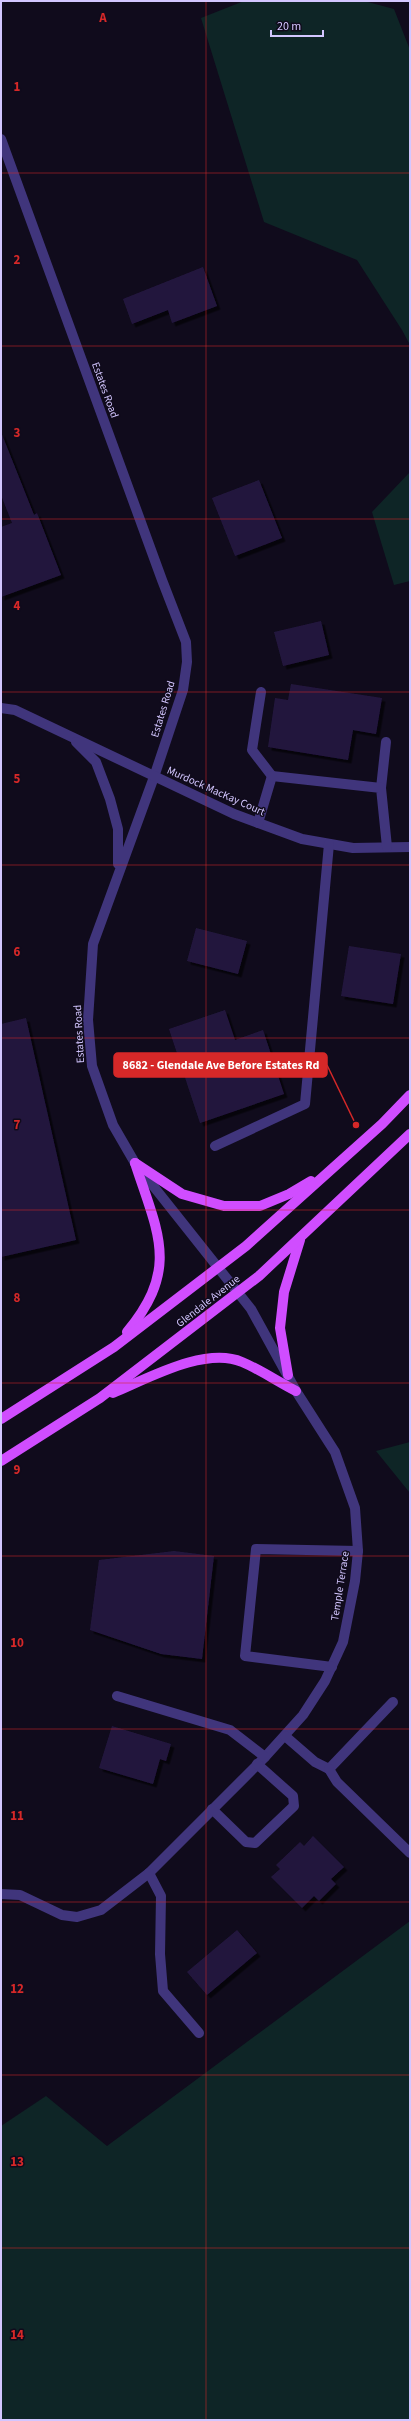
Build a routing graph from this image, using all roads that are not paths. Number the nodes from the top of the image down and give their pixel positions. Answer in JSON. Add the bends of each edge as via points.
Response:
{"nodes":[{"id":1,"x":1,"y":139,"type":"edge"},
{"id":2,"x":261,"y":692,"type":"dead end"},
{"id":3,"x":1,"y":708,"type":"edge"},
{"id":4,"x":72,"y":738,"type":"junction"},
{"id":5,"x":386,"y":742,"type":"dead end"},
{"id":6,"x":272,"y":776,"type":"junction"},
{"id":7,"x":154,"y":777,"type":"junction"},
{"id":8,"x":381,"y":788,"type":"junction"},
{"id":9,"x":258,"y":823,"type":"junction"},
{"id":10,"x":329,"y":844,"type":"junction"},
{"id":11,"x":387,"y":847,"type":"junction"},
{"id":12,"x":410,"y":847,"type":"edge"},
{"id":13,"x":116,"y":878,"type":"junction"},
{"id":14,"x":410,"y":1095,"type":"edge"},
{"id":15,"x":410,"y":1134,"type":"edge"},
{"id":16,"x":215,"y":1146,"type":"dead end"},
{"id":17,"x":135,"y":1163,"type":"junction"},
{"id":18,"x":328,"y":1171,"type":"junction"},
{"id":19,"x":300,"y":1240,"type":"junction"},
{"id":20,"x":219,"y":1267,"type":"junction"},
{"id":21,"x":239,"y":1292,"type":"junction"},
{"id":22,"x":114,"y":1347,"type":"junction"},
{"id":23,"x":288,"y":1375,"type":"junction"},
{"id":24,"x":296,"y":1391,"type":"junction"},
{"id":25,"x":100,"y":1398,"type":"junction"},
{"id":26,"x":1,"y":1419,"type":"edge"},
{"id":27,"x":1,"y":1461,"type":"edge"},
{"id":28,"x":358,"y":1551,"type":"junction"},
{"id":29,"x":332,"y":1666,"type":"junction"},
{"id":30,"x":117,"y":1696,"type":"dead end"},
{"id":31,"x":393,"y":1702,"type":"dead end"},
{"id":32,"x":285,"y":1736,"type":"junction"},
{"id":33,"x":265,"y":1756,"type":"junction"},
{"id":34,"x":257,"y":1764,"type":"junction"},
{"id":35,"x":329,"y":1769,"type":"junction"},
{"id":36,"x":212,"y":1809,"type":"junction"},
{"id":37,"x":410,"y":1853,"type":"edge"},
{"id":38,"x":149,"y":1873,"type":"junction"},
{"id":39,"x":1,"y":1894,"type":"edge"},
{"id":40,"x":199,"y":2033,"type":"dead end"}],
"edges":[{"from":1,"to":7,"type":"street","name":"Estates Road","via":[[186,642],[187,662],[183,690]]},
{"from":2,"to":6,"type":"street","via":[[252,750]]},
{"from":3,"to":4,"type":"street","name":"Murdock MacKay Court","via":[[15,710]]},
{"from":4,"to":7,"type":"street","name":"Murdock MacKay Court"},
{"from":4,"to":13,"type":"street","via":[[96,762],[110,799],[118,829]]},
{"from":5,"to":8,"type":"street"},
{"from":6,"to":8,"type":"street"},
{"from":6,"to":9,"type":"street"},
{"from":7,"to":9,"type":"street","name":"Murdock MacKay Court"},
{"from":7,"to":13,"type":"street","name":"Estates Road"},
{"from":8,"to":11,"type":"street"},
{"from":9,"to":10,"type":"street","name":"Murdock MacKay Court","via":[[302,839]]},
{"from":10,"to":11,"type":"street","name":"Murdock MacKay Court","via":[[353,848]]},
{"from":10,"to":16,"type":"street","via":[[305,1104]]},
{"from":11,"to":12,"type":"street","name":"Murdock MacKay Court"},
{"from":13,"to":17,"type":"street","name":"Estates Road","via":[[93,944],[88,1020],[92,1066],[113,1125]]},
{"from":14,"to":18,"type":"main road","name":"Glendale Avenue","via":[[382,1124]]},
{"from":15,"to":19,"type":"main road","name":"Glendale Avenue"},
{"from":17,"to":18,"type":"main road","via":[[182,1194],[224,1206],[260,1206],[289,1194]]},
{"from":17,"to":20,"type":"street","name":"Estates Road"},
{"from":17,"to":22,"type":"main road","via":[[156,1226],[161,1259],[152,1296]]},
{"from":18,"to":20,"type":"main road","name":"Glendale Avenue","via":[[246,1246]]},
{"from":19,"to":21,"type":"main road","name":"Glendale Avenue"},
{"from":19,"to":23,"type":"main road","via":[[284,1292],[280,1328]]},
{"from":20,"to":21,"type":"street","name":"Temple Terrace"},
{"from":20,"to":22,"type":"main road","name":"Glendale Avenue"},
{"from":21,"to":23,"type":"street","name":"Temple Terrace"},
{"from":21,"to":25,"type":"main road","name":"Glendale Avenue"},
{"from":22,"to":26,"type":"main road","name":"Glendale Avenue"},
{"from":23,"to":24,"type":"street","name":"Temple Terrace"},
{"from":24,"to":25,"type":"main road","via":[[241,1361],[223,1358],[190,1362]]},
{"from":24,"to":28,"type":"street","name":"Temple Terrace","via":[[335,1452],[355,1508]]},
{"from":25,"to":27,"type":"main road","name":"Glendale Avenue"},
{"from":28,"to":29,"type":"street","name":"Temple Terrace","via":[[343,1642]]},
{"from":28,"to":29,"type":"street","via":[[256,1549],[245,1656]]},
{"from":29,"to":32,"type":"street","name":"Temple Terrace","via":[[303,1715]]},
{"from":30,"to":33,"type":"street","via":[[230,1730]]},
{"from":31,"to":35,"type":"street"},
{"from":32,"to":33,"type":"street","name":"Temple Terrace"},
{"from":32,"to":35,"type":"street","via":[[315,1762]]},
{"from":33,"to":34,"type":"street","name":"Temple Terrace"},
{"from":34,"to":36,"type":"street","name":"Temple Terrace"},
{"from":34,"to":36,"type":"street","via":[[293,1796],[294,1806],[254,1843],[246,1842]]},
{"from":35,"to":37,"type":"street","via":[[337,1782]]},
{"from":36,"to":38,"type":"street","name":"Temple Terrace"},
{"from":38,"to":39,"type":"street","name":"Temple Terrace","via":[[101,1910],[77,1917],[62,1915],[20,1895]]},
{"from":38,"to":40,"type":"street","via":[[161,1896],[160,1954],[163,1991]]}]}
